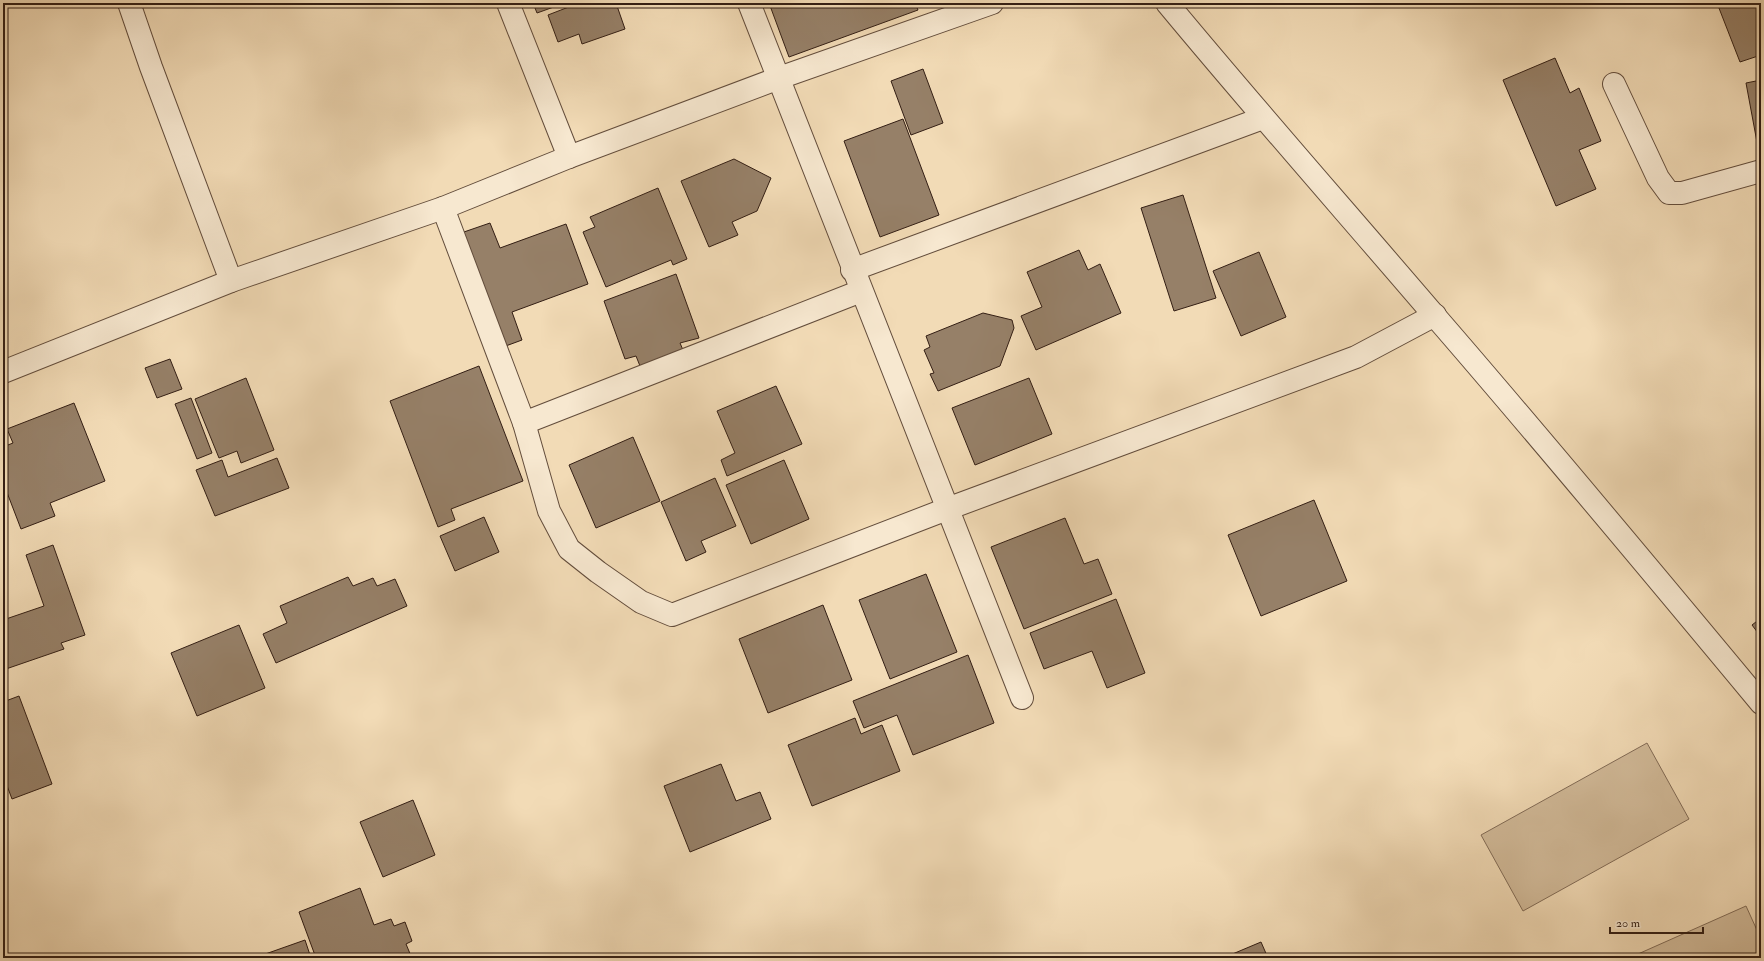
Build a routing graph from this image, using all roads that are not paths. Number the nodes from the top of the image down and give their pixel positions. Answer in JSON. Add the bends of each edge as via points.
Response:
{"nodes":[{"id":1,"x":129,"y":3,"type":"edge"},
{"id":2,"x":508,"y":3,"type":"edge"},
{"id":3,"x":749,"y":3,"type":"edge"},
{"id":4,"x":992,"y":3,"type":"edge"},
{"id":5,"x":1167,"y":3,"type":"edge"},
{"id":6,"x":779,"y":78,"type":"junction"},
{"id":7,"x":1614,"y":84,"type":"dead end"},
{"id":8,"x":1263,"y":118,"type":"junction"},
{"id":9,"x":569,"y":157,"type":"junction"},
{"id":10,"x":1761,"y":171,"type":"edge"},
{"id":11,"x":443,"y":208,"type":"junction"},
{"id":12,"x":852,"y":270,"type":"junction"},
{"id":13,"x":231,"y":281,"type":"junction"},
{"id":14,"x":861,"y":291,"type":"junction"},
{"id":15,"x":1435,"y":316,"type":"junction"},
{"id":16,"x":3,"y":372,"type":"edge"},
{"id":17,"x":524,"y":423,"type":"junction"},
{"id":18,"x":947,"y":509,"type":"junction"},
{"id":19,"x":1022,"y":698,"type":"dead end"},
{"id":20,"x":1761,"y":703,"type":"edge"}],
"edges":[{"from":1,"to":13,"type":"street"},
{"from":2,"to":9,"type":"street"},
{"from":3,"to":6,"type":"street"},
{"from":4,"to":6,"type":"street"},
{"from":5,"to":8,"type":"street"},
{"from":6,"to":9,"type":"street"},
{"from":6,"to":12,"type":"street"},
{"from":7,"to":10,"type":"street","via":[[1658,178],[1669,193],[1682,193]]},
{"from":8,"to":12,"type":"street"},
{"from":8,"to":15,"type":"street"},
{"from":9,"to":11,"type":"street"},
{"from":11,"to":13,"type":"street"},
{"from":11,"to":17,"type":"street"},
{"from":12,"to":14,"type":"street"},
{"from":13,"to":16,"type":"street"},
{"from":14,"to":17,"type":"street"},
{"from":14,"to":18,"type":"street"},
{"from":15,"to":18,"type":"street","via":[[1356,357]]},
{"from":15,"to":20,"type":"street"},
{"from":17,"to":18,"type":"street","via":[[549,511],[569,549],[641,602],[672,615]]},
{"from":18,"to":19,"type":"street"}]}
